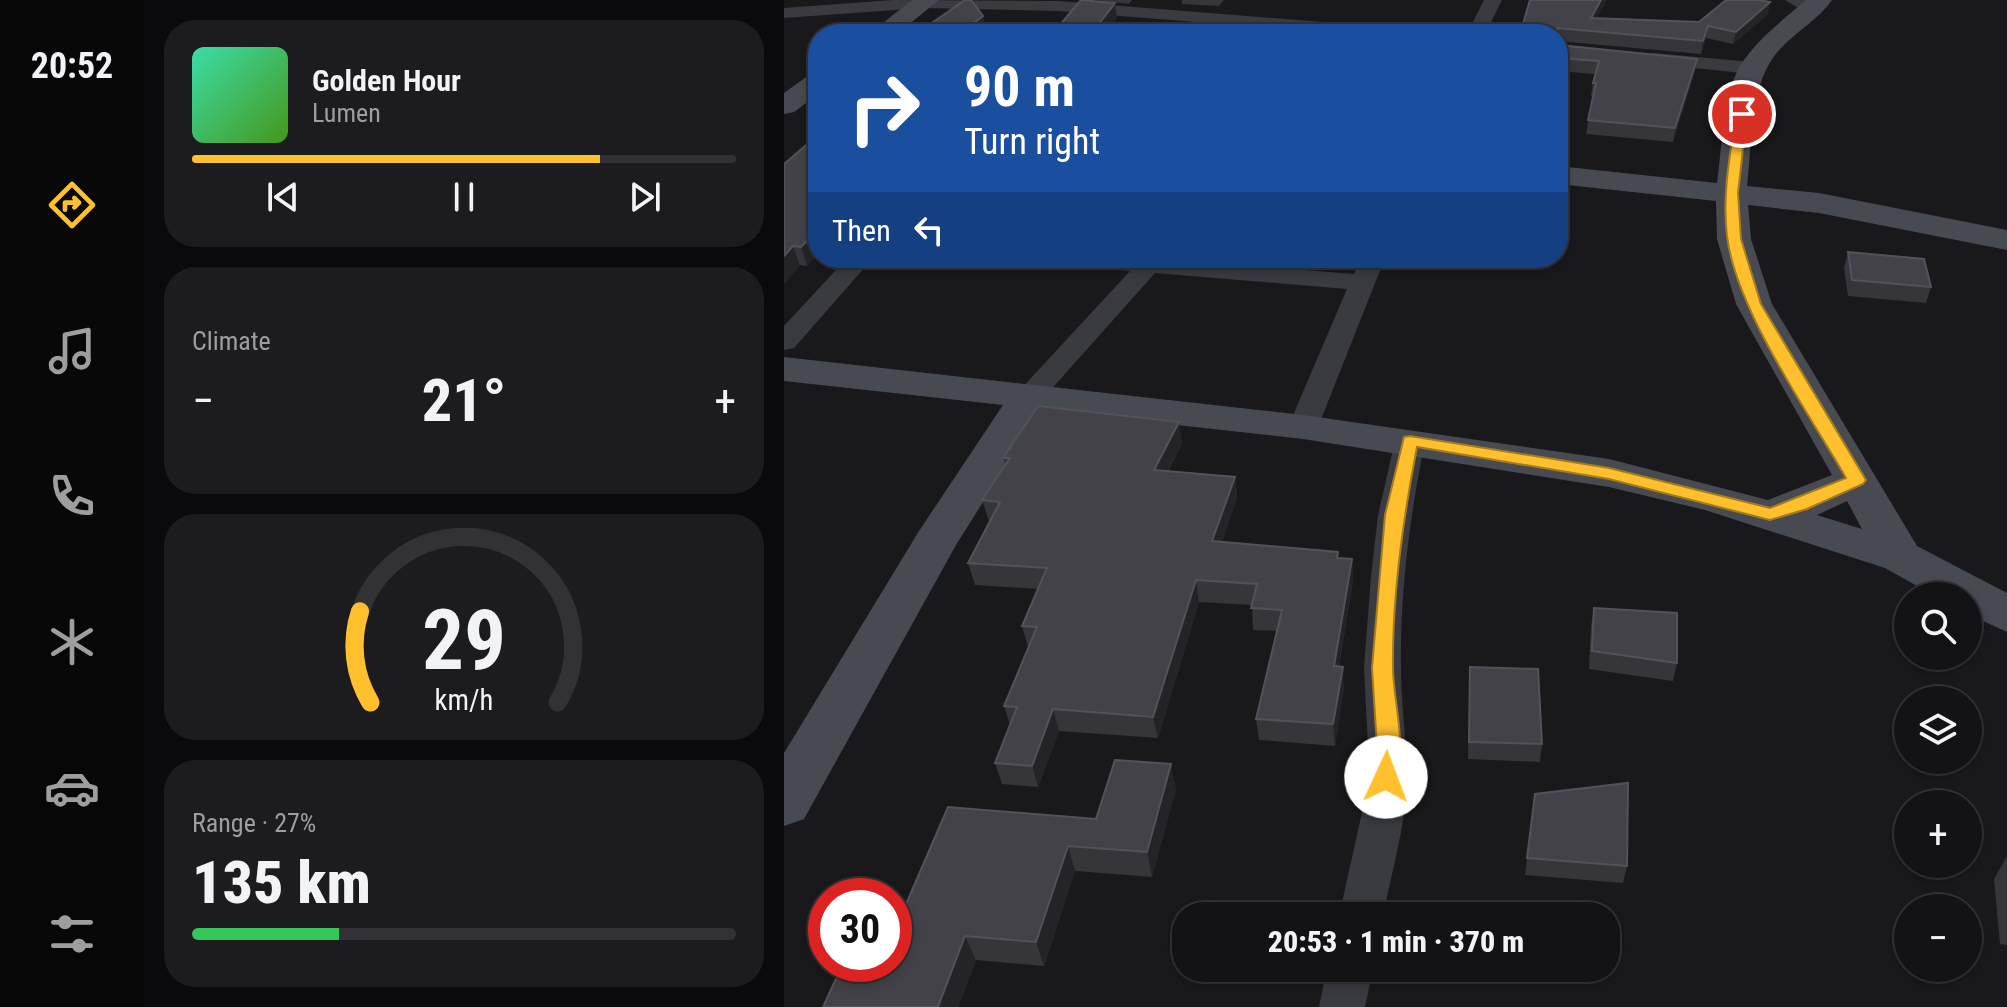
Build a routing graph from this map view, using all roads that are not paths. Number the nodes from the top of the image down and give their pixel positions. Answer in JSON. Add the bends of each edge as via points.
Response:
{"nodes":[{"id":1,"x":1493,"y":0,"type":"edge"},
{"id":2,"x":925,"y":2,"type":"edge"},
{"id":3,"x":1808,"y":3,"type":"edge"},
{"id":4,"x":784,"y":13,"type":"edge"},
{"id":5,"x":1273,"y":22,"type":"edge"},
{"id":6,"x":895,"y":24,"type":"edge"},
{"id":7,"x":1296,"y":24,"type":"edge"},
{"id":8,"x":1481,"y":24,"type":"edge"},
{"id":9,"x":1638,"y":57,"type":"edge"},
{"id":10,"x":1752,"y":68,"type":"junction"},
{"id":11,"x":808,"y":88,"type":"edge"},
{"id":12,"x":785,"y":105,"type":"edge"},
{"id":13,"x":808,"y":106,"type":"edge"},
{"id":14,"x":1568,"y":176,"type":"edge"},
{"id":15,"x":1731,"y":193,"type":"junction"},
{"id":16,"x":2007,"y":240,"type":"edge"},
{"id":17,"x":852,"y":268,"type":"edge"},
{"id":18,"x":1146,"y":268,"type":"edge"},
{"id":19,"x":1258,"y":268,"type":"edge"},
{"id":20,"x":1369,"y":270,"type":"edge"},
{"id":21,"x":784,"y":342,"type":"edge"},
{"id":22,"x":784,"y":369,"type":"edge"},
{"id":23,"x":1029,"y":397,"type":"junction"},
{"id":24,"x":1303,"y":427,"type":"junction"},
{"id":25,"x":1410,"y":441,"type":"junction"},
{"id":26,"x":1857,"y":480,"type":"junction"},
{"id":27,"x":1770,"y":514,"type":"junction"},
{"id":28,"x":1901,"y":557,"type":"junction"},
{"id":29,"x":2007,"y":614,"type":"edge"},
{"id":30,"x":796,"y":759,"type":"edge"},
{"id":31,"x":784,"y":802,"type":"edge"},
{"id":32,"x":1364,"y":902,"type":"edge"},
{"id":33,"x":1347,"y":982,"type":"edge"},
{"id":34,"x":1342,"y":1007,"type":"edge"}],
"edges":[{"from":1,"to":8,"type":"street"},
{"from":2,"to":4,"type":"street"},
{"from":2,"to":5,"type":"street"},
{"from":2,"to":6,"type":"street"},
{"from":3,"to":10,"type":"street"},
{"from":5,"to":7,"type":"street"},
{"from":9,"to":10,"type":"street"},
{"from":10,"to":15,"type":"street"},
{"from":11,"to":12,"type":"street"},
{"from":12,"to":13,"type":"street"},
{"from":14,"to":15,"type":"street"},
{"from":15,"to":16,"type":"street","via":[[1819,203]]},
{"from":15,"to":26,"type":"street","via":[[1734,239],[1754,304]]},
{"from":17,"to":21,"type":"street"},
{"from":18,"to":23,"type":"street"},
{"from":19,"to":20,"type":"street"},
{"from":20,"to":24,"type":"street"},
{"from":22,"to":23,"type":"street"},
{"from":23,"to":24,"type":"street"},
{"from":23,"to":30,"type":"street"},
{"from":24,"to":25,"type":"street"},
{"from":25,"to":27,"type":"street","via":[[1609,473]]},
{"from":25,"to":32,"type":"street","via":[[1388,576],[1382,668],[1388,746],[1384,808]]},
{"from":26,"to":27,"type":"street"},
{"from":26,"to":28,"type":"street"},
{"from":27,"to":28,"type":"street"},
{"from":28,"to":29,"type":"street"},
{"from":30,"to":31,"type":"street"},
{"from":33,"to":34,"type":"street"}]}
